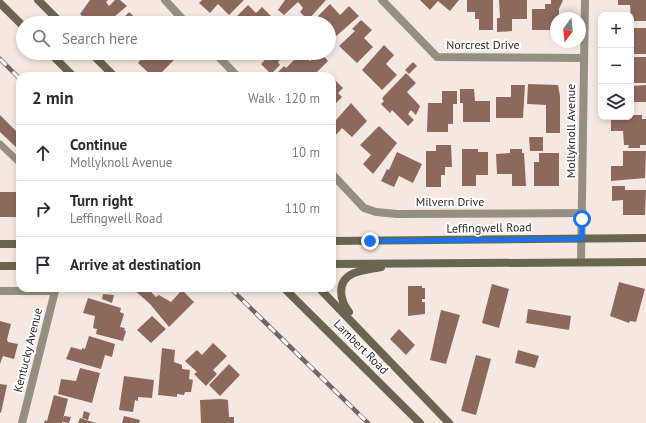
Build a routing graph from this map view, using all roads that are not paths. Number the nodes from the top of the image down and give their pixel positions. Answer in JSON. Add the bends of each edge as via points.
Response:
{"nodes":[{"id":1,"x":38,"y":0,"type":"edge"},
{"id":2,"x":165,"y":0,"type":"edge"},
{"id":3,"x":382,"y":0,"type":"edge"},
{"id":4,"x":585,"y":0,"type":"edge"},
{"id":5,"x":0,"y":3,"type":"edge"},
{"id":6,"x":54,"y":16,"type":"edge"},
{"id":7,"x":180,"y":16,"type":"edge"},
{"id":8,"x":16,"y":19,"type":"edge"},
{"id":9,"x":584,"y":58,"type":"junction"},
{"id":10,"x":57,"y":60,"type":"edge"},
{"id":11,"x":98,"y":60,"type":"edge"},
{"id":12,"x":222,"y":60,"type":"edge"},
{"id":13,"x":69,"y":72,"type":"edge"},
{"id":14,"x":110,"y":72,"type":"edge"},
{"id":15,"x":233,"y":72,"type":"edge"},
{"id":16,"x":0,"y":144,"type":"edge"},
{"id":17,"x":16,"y":159,"type":"edge"},
{"id":18,"x":336,"y":178,"type":"edge"},
{"id":19,"x":582,"y":213,"type":"junction"},
{"id":20,"x":646,"y":238,"type":"edge"},
{"id":21,"x":582,"y":239,"type":"junction"},
{"id":22,"x":336,"y":241,"type":"edge"},
{"id":23,"x":0,"y":244,"type":"edge"},
{"id":24,"x":16,"y":244,"type":"edge"},
{"id":25,"x":581,"y":262,"type":"junction"},
{"id":26,"x":646,"y":262,"type":"edge"},
{"id":27,"x":336,"y":264,"type":"edge"},
{"id":28,"x":394,"y":264,"type":"junction"},
{"id":29,"x":0,"y":266,"type":"edge"},
{"id":30,"x":16,"y":266,"type":"edge"},
{"id":31,"x":0,"y":291,"type":"edge"},
{"id":32,"x":16,"y":291,"type":"edge"},
{"id":33,"x":55,"y":292,"type":"edge"},
{"id":34,"x":288,"y":292,"type":"edge"},
{"id":35,"x":323,"y":292,"type":"edge"},
{"id":36,"x":380,"y":350,"type":"junction"},
{"id":37,"x":22,"y":423,"type":"edge"},
{"id":38,"x":420,"y":423,"type":"edge"},
{"id":39,"x":449,"y":423,"type":"edge"}],
"edges":[{"from":1,"to":6,"type":"main road"},
{"from":2,"to":7,"type":"street"},
{"from":3,"to":9,"type":"street","name":"Norcrest Drive","via":[[437,57]]},
{"from":4,"to":9,"type":"street","name":"Mollyknoll Avenue"},
{"from":5,"to":8,"type":"main road"},
{"from":9,"to":19,"type":"street","name":"Mollyknoll Avenue"},
{"from":10,"to":13,"type":"main road"},
{"from":11,"to":14,"type":"main road"},
{"from":12,"to":15,"type":"street"},
{"from":16,"to":17,"type":"lane"},
{"from":18,"to":19,"type":"street","name":"Milvern Drive","via":[[364,208],[376,212]]},
{"from":19,"to":21,"type":"street","name":"Mollyknoll Avenue"},
{"from":20,"to":21,"type":"main road","name":"Leffingwell Road"},
{"from":21,"to":22,"type":"main road","name":"Leffingwell Road"},
{"from":21,"to":25,"type":"street","name":"Mollyknoll Avenue"},
{"from":23,"to":24,"type":"main road"},
{"from":25,"to":26,"type":"main road"},
{"from":25,"to":28,"type":"main road"},
{"from":27,"to":28,"type":"main road"},
{"from":28,"to":36,"type":"main road","via":[[352,274],[341,288],[342,304]]},
{"from":29,"to":30,"type":"main road"},
{"from":31,"to":32,"type":"street","name":"Kentucky Avenue"},
{"from":33,"to":37,"type":"street","name":"Kentucky Avenue"},
{"from":34,"to":38,"type":"main road","name":"Lambert Road"},
{"from":35,"to":36,"type":"main road","name":"Lambert Road"},
{"from":36,"to":39,"type":"main road","name":"Lambert Road"}]}
